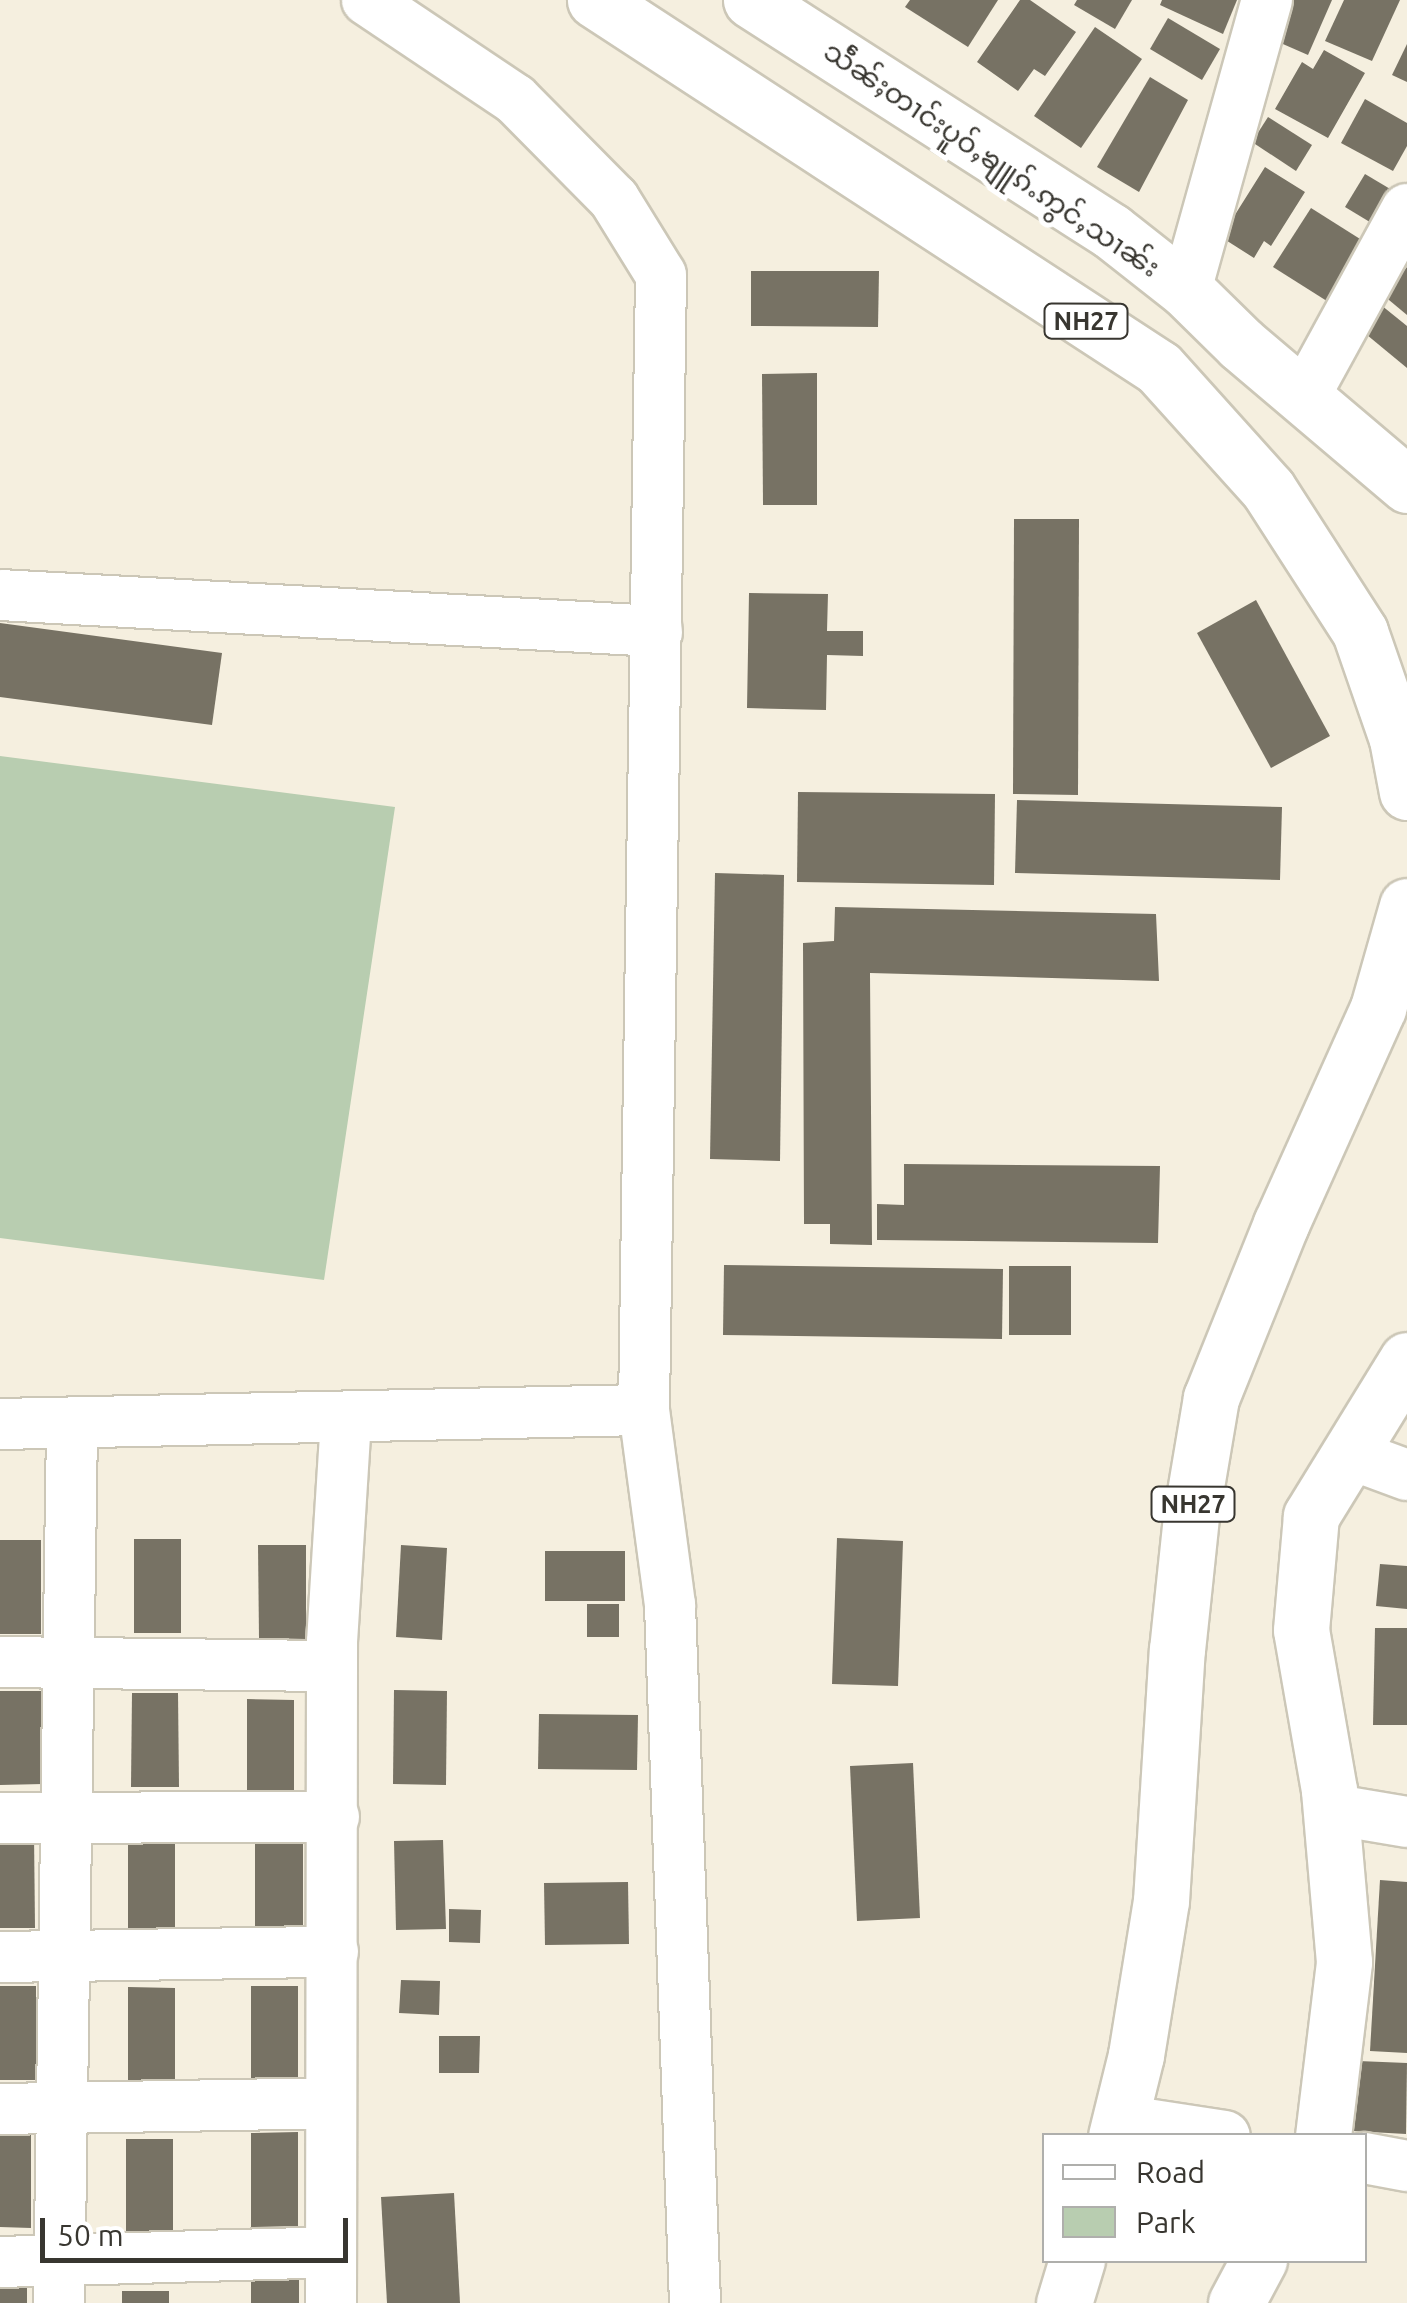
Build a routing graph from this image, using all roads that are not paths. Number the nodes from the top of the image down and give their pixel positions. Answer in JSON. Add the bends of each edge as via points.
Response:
{"nodes":[{"id":1,"x":367,"y":0,"type":"edge"},
{"id":2,"x":595,"y":0,"type":"edge"},
{"id":3,"x":751,"y":0,"type":"edge"},
{"id":4,"x":1266,"y":0,"type":"edge"},
{"id":5,"x":1407,"y":210,"type":"edge"},
{"id":6,"x":1186,"y":290,"type":"junction"},
{"id":7,"x":1305,"y":395,"type":"junction"},
{"id":8,"x":1407,"y":485,"type":"edge"},
{"id":9,"x":0,"y":596,"type":"edge"},
{"id":10,"x":656,"y":630,"type":"junction"},
{"id":11,"x":1407,"y":792,"type":"edge"},
{"id":12,"x":1407,"y":906,"type":"edge"},
{"id":13,"x":1407,"y":1360,"type":"edge"},
{"id":14,"x":644,"y":1410,"type":"junction"},
{"id":15,"x":346,"y":1416,"type":"junction"},
{"id":16,"x":72,"y":1423,"type":"junction"},
{"id":17,"x":0,"y":1424,"type":"edge"},
{"id":18,"x":1350,"y":1454,"type":"junction"},
{"id":19,"x":1407,"y":1476,"type":"edge"},
{"id":20,"x":68,"y":1661,"type":"junction"},
{"id":21,"x":0,"y":1662,"type":"edge"},
{"id":22,"x":332,"y":1666,"type":"junction"},
{"id":23,"x":1330,"y":1809,"type":"junction"},
{"id":24,"x":65,"y":1817,"type":"junction"},
{"id":25,"x":334,"y":1817,"type":"junction"},
{"id":26,"x":0,"y":1818,"type":"edge"},
{"id":27,"x":1407,"y":1822,"type":"edge"},
{"id":28,"x":332,"y":1952,"type":"junction"},
{"id":29,"x":62,"y":1956,"type":"junction"},
{"id":30,"x":0,"y":1957,"type":"edge"},
{"id":31,"x":331,"y":2103,"type":"junction"},
{"id":32,"x":0,"y":2109,"type":"edge"},
{"id":33,"x":64,"y":2109,"type":"junction"},
{"id":34,"x":1118,"y":2128,"type":"edge"},
{"id":35,"x":1184,"y":2133,"type":"edge"},
{"id":36,"x":1323,"y":2133,"type":"edge"},
{"id":37,"x":1367,"y":2159,"type":"edge"},
{"id":38,"x":1407,"y":2166,"type":"edge"},
{"id":39,"x":330,"y":2252,"type":"junction"},
{"id":40,"x":0,"y":2262,"type":"edge"},
{"id":41,"x":1076,"y":2263,"type":"edge"},
{"id":42,"x":1257,"y":2263,"type":"edge"},
{"id":43,"x":59,"y":2282,"type":"edge"},
{"id":44,"x":330,"y":2303,"type":"edge"},
{"id":45,"x":695,"y":2303,"type":"edge"},
{"id":46,"x":1064,"y":2303,"type":"edge"},
{"id":47,"x":1236,"y":2303,"type":"edge"}],
"edges":[{"from":1,"to":10,"type":"street","via":[[516,99],[614,199],[661,275]]},
{"from":2,"to":11,"type":"highway","number":"NH27","via":[[1159,368],[1268,489],[1360,632],[1397,739]]},
{"from":3,"to":6,"type":"highway","name":"သဵႅၼ်ႈတၢင်းပူဝ်ႇၶျူၵ်ႉဢွင်ႇသၢၼ်း","via":[[1110,231]]},
{"from":4,"to":6,"type":"street"},
{"from":5,"to":7,"type":"street"},
{"from":6,"to":7,"type":"highway","name":"သဵႅၼ်ႈတၢင်းပူဝ်ႇၶျူၵ်ႉဢွင်ႇသၢၼ်း"},
{"from":7,"to":8,"type":"highway","name":"သဵႅၼ်ႈတၢင်းပူဝ်ႇၶျူၵ်ႉဢွင်ႇသၢၼ်း"},
{"from":9,"to":10,"type":"street"},
{"from":10,"to":14,"type":"street"},
{"from":12,"to":34,"type":"highway","number":"NH27","via":[[1378,1008],[1211,1398],[1177,1650],[1162,1901]]},
{"from":13,"to":18,"type":"highway"},
{"from":14,"to":15,"type":"street"},
{"from":14,"to":45,"type":"street","via":[[670,1605]]},
{"from":15,"to":16,"type":"street"},
{"from":15,"to":22,"type":"street"},
{"from":16,"to":17,"type":"street"},
{"from":16,"to":20,"type":"street"},
{"from":18,"to":19,"type":"street"},
{"from":18,"to":23,"type":"highway","via":[[1311,1516],[1301,1630]]},
{"from":20,"to":21,"type":"street"},
{"from":20,"to":22,"type":"street"},
{"from":20,"to":24,"type":"street"},
{"from":22,"to":25,"type":"street"},
{"from":23,"to":27,"type":"street"},
{"from":23,"to":36,"type":"highway","via":[[1344,1962]]},
{"from":24,"to":25,"type":"street"},
{"from":24,"to":26,"type":"street"},
{"from":24,"to":29,"type":"street"},
{"from":25,"to":28,"type":"street"},
{"from":28,"to":29,"type":"street"},
{"from":28,"to":31,"type":"street"},
{"from":29,"to":30,"type":"street"},
{"from":29,"to":33,"type":"street"},
{"from":31,"to":33,"type":"street"},
{"from":31,"to":39,"type":"street"},
{"from":32,"to":33,"type":"street"},
{"from":33,"to":43,"type":"street"},
{"from":34,"to":35,"type":"street"},
{"from":37,"to":38,"type":"street"},
{"from":39,"to":43,"type":"street"},
{"from":39,"to":44,"type":"street"},
{"from":40,"to":43,"type":"street"},
{"from":41,"to":46,"type":"highway"},
{"from":42,"to":47,"type":"highway"}]}
